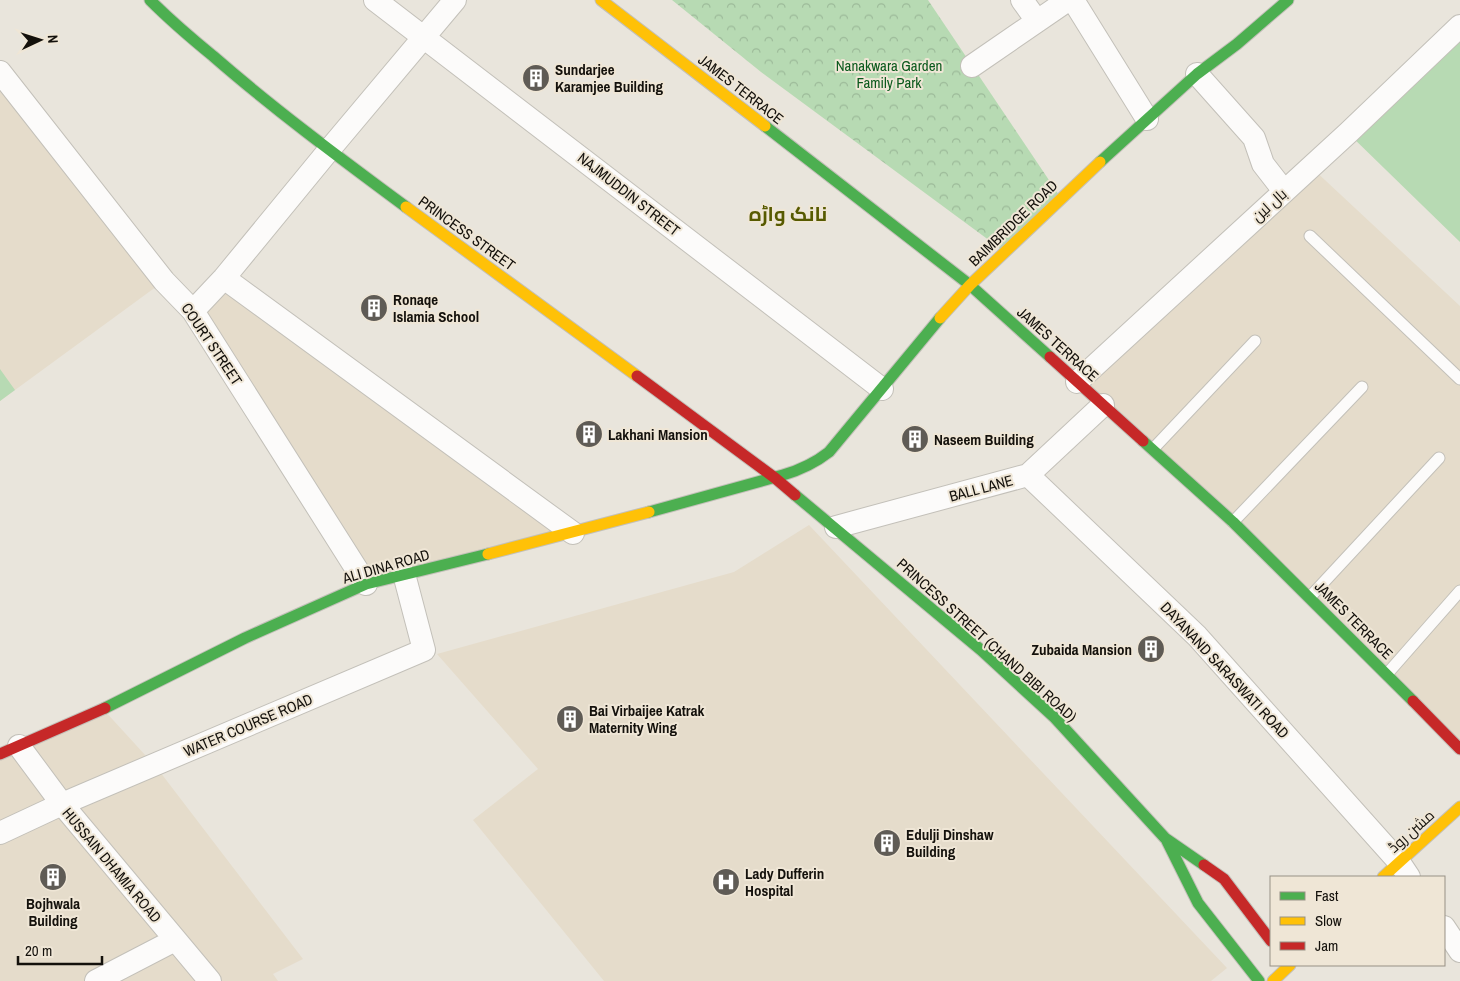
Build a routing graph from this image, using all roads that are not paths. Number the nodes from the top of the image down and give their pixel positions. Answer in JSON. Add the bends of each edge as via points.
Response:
{"nodes":[{"id":1,"x":150,"y":0,"type":"edge"},
{"id":2,"x":375,"y":0,"type":"edge"},
{"id":3,"x":455,"y":0,"type":"edge"},
{"id":4,"x":601,"y":0,"type":"edge"},
{"id":5,"x":1022,"y":0,"type":"edge"},
{"id":6,"x":1068,"y":0,"type":"edge"},
{"id":7,"x":1073,"y":0,"type":"edge"},
{"id":8,"x":1288,"y":0,"type":"edge"},
{"id":9,"x":1037,"y":22,"type":"junction"},
{"id":10,"x":1460,"y":26,"type":"edge"},
{"id":11,"x":424,"y":37,"type":"junction"},
{"id":12,"x":972,"y":66,"type":"dead end"},
{"id":13,"x":0,"y":72,"type":"edge"},
{"id":14,"x":1198,"y":74,"type":"junction"},
{"id":15,"x":1147,"y":120,"type":"junction"},
{"id":16,"x":329,"y":150,"type":"junction"},
{"id":17,"x":1284,"y":191,"type":"junction"},
{"id":18,"x":1310,"y":236,"type":"dead end"},
{"id":19,"x":224,"y":278,"type":"junction"},
{"id":20,"x":970,"y":285,"type":"junction"},
{"id":21,"x":193,"y":311,"type":"junction"},
{"id":22,"x":1255,"y":341,"type":"dead end"},
{"id":23,"x":1460,"y":379,"type":"edge"},
{"id":24,"x":1077,"y":382,"type":"junction"},
{"id":25,"x":1362,"y":387,"type":"dead end"},
{"id":26,"x":882,"y":389,"type":"junction"},
{"id":27,"x":1103,"y":405,"type":"junction"},
{"id":28,"x":1153,"y":449,"type":"junction"},
{"id":29,"x":1439,"y":458,"type":"dead end"},
{"id":30,"x":1028,"y":475,"type":"junction"},
{"id":31,"x":775,"y":478,"type":"junction"},
{"id":32,"x":1233,"y":522,"type":"junction"},
{"id":33,"x":836,"y":528,"type":"junction"},
{"id":34,"x":573,"y":533,"type":"junction"},
{"id":35,"x":404,"y":574,"type":"junction"},
{"id":36,"x":366,"y":584,"type":"junction"},
{"id":37,"x":1460,"y":591,"type":"edge"},
{"id":38,"x":1310,"y":598,"type":"junction"},
{"id":39,"x":1387,"y":674,"type":"junction"},
{"id":40,"x":1460,"y":749,"type":"edge"},
{"id":41,"x":10,"y":750,"type":"edge"},
{"id":42,"x":62,"y":804,"type":"junction"},
{"id":43,"x":1460,"y":807,"type":"edge"},
{"id":44,"x":0,"y":833,"type":"edge"},
{"id":45,"x":1165,"y":838,"type":"junction"},
{"id":46,"x":1397,"y":872,"type":"edge"},
{"id":47,"x":1445,"y":928,"type":"edge"},
{"id":48,"x":175,"y":940,"type":"junction"},
{"id":49,"x":1270,"y":940,"type":"edge"},
{"id":50,"x":1460,"y":950,"type":"edge"},
{"id":51,"x":1291,"y":967,"type":"edge"},
{"id":52,"x":96,"y":981,"type":"edge"},
{"id":53,"x":210,"y":981,"type":"edge"},
{"id":54,"x":1260,"y":981,"type":"edge"},
{"id":55,"x":1273,"y":981,"type":"edge"}],
"edges":[{"from":1,"to":16,"type":"street","name":"PRINCESS STREET","via":[[245,84]]},
{"from":2,"to":11,"type":"street","name":"NAJMUDDIN STREET"},
{"from":3,"to":11,"type":"street"},
{"from":4,"to":20,"type":"street","name":"JAMES TERRACE"},
{"from":5,"to":9,"type":"street"},
{"from":6,"to":9,"type":"street"},
{"from":7,"to":15,"type":"street"},
{"from":8,"to":14,"type":"street","name":"BAIMBRIDGE ROAD"},
{"from":9,"to":12,"type":"street"},
{"from":10,"to":17,"type":"street","name":"بال لین"},
{"from":11,"to":16,"type":"street"},
{"from":11,"to":26,"type":"street","name":"NAJMUDDIN STREET"},
{"from":13,"to":21,"type":"street","name":"COURT STREET","via":[[164,281]]},
{"from":14,"to":15,"type":"street","name":"BAIMBRIDGE ROAD"},
{"from":14,"to":17,"type":"street","via":[[1254,138],[1263,164]]},
{"from":15,"to":20,"type":"street","name":"BAIMBRIDGE ROAD"},
{"from":16,"to":19,"type":"street"},
{"from":16,"to":31,"type":"street","name":"PRINCESS STREET"},
{"from":17,"to":24,"type":"street","name":"بال لین"},
{"from":18,"to":23,"type":"lane"},
{"from":19,"to":21,"type":"street"},
{"from":19,"to":34,"type":"street"},
{"from":20,"to":24,"type":"street","name":"JAMES TERRACE"},
{"from":20,"to":26,"type":"street","name":"BAIMBRIDGE ROAD"},
{"from":21,"to":36,"type":"street","name":"COURT STREET"},
{"from":22,"to":28,"type":"lane"},
{"from":24,"to":27,"type":"street","name":"JAMES TERRACE"},
{"from":25,"to":32,"type":"lane"},
{"from":26,"to":31,"type":"street","name":"BAIMBRIDGE ROAD","via":[[816,463]]},
{"from":27,"to":28,"type":"street","name":"JAMES TERRACE"},
{"from":27,"to":30,"type":"street","name":"BALL LANE"},
{"from":28,"to":32,"type":"street","name":"JAMES TERRACE"},
{"from":29,"to":38,"type":"lane"},
{"from":30,"to":33,"type":"street","name":"BALL LANE"},
{"from":30,"to":46,"type":"street","name":"DAYANAND SARASWATI ROAD","via":[[1197,636]]},
{"from":31,"to":33,"type":"street","name":"PRINCESS STREET (CHAND BIBI ROAD)"},
{"from":31,"to":34,"type":"street","name":"ALI DINA ROAD"},
{"from":32,"to":38,"type":"street","name":"JAMES TERRACE"},
{"from":33,"to":45,"type":"street","name":"PRINCESS STREET (CHAND BIBI ROAD)","via":[[981,650],[1055,718]]},
{"from":34,"to":35,"type":"street","name":"ALI DINA ROAD"},
{"from":35,"to":36,"type":"street","name":"ALI DINA ROAD"},
{"from":35,"to":42,"type":"street","name":"WATER COURSE ROAD","via":[[424,650]]},
{"from":36,"to":41,"type":"street","name":"ALI DINA ROAD"},
{"from":37,"to":39,"type":"lane"},
{"from":38,"to":39,"type":"street","name":"JAMES TERRACE"},
{"from":39,"to":40,"type":"street","name":"JAMES TERRACE"},
{"from":41,"to":42,"type":"street","name":"HUSSAIN DHAMIA ROAD"},
{"from":42,"to":44,"type":"street","name":"WATER COURSE ROAD"},
{"from":42,"to":48,"type":"street","name":"HUSSAIN DHAMIA ROAD"},
{"from":43,"to":46,"type":"street","name":"مشن روڈ"},
{"from":45,"to":49,"type":"street","name":"PRINCESS STREET (CHAND BIBI ROAD)","via":[[1224,879]]},
{"from":45,"to":54,"type":"street","name":"PRINCESS STREET (CHAND BIBI ROAD)","via":[[1198,903]]},
{"from":47,"to":50,"type":"street"},
{"from":48,"to":52,"type":"street"},
{"from":48,"to":53,"type":"street","name":"HUSSAIN DHAMIA ROAD"},
{"from":51,"to":55,"type":"street"}]}
